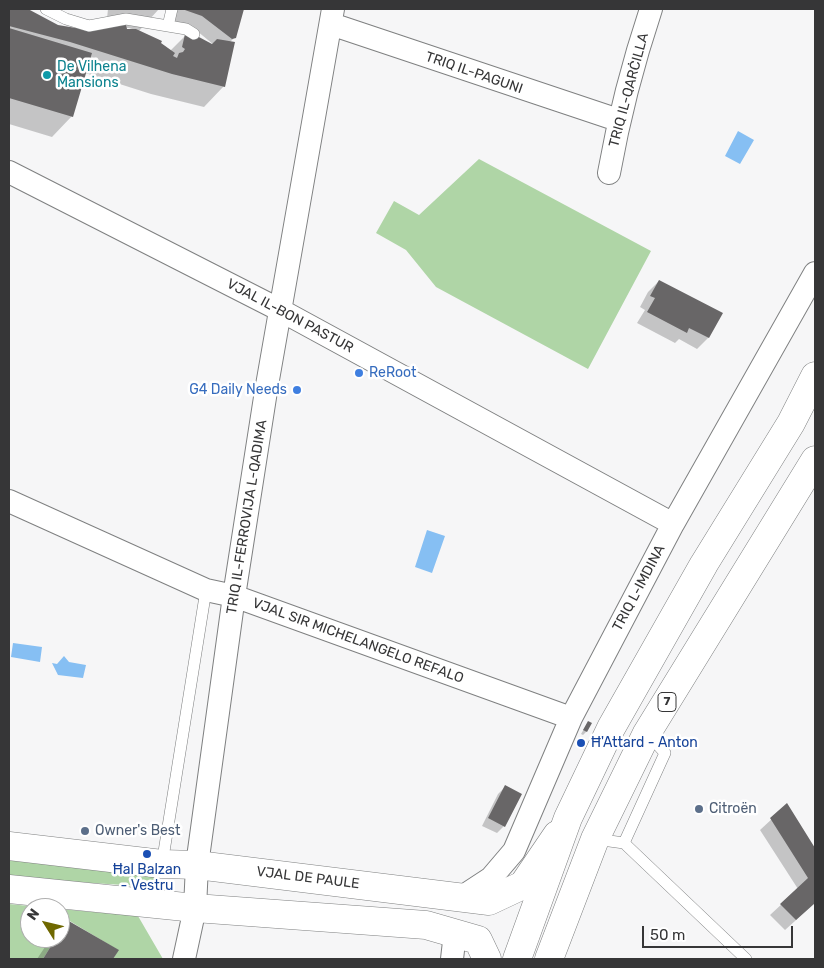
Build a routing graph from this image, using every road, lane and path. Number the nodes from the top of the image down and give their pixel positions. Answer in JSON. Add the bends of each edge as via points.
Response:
{"nodes":[{"id":1,"x":46,"y":9,"type":"edge"},
{"id":2,"x":172,"y":9,"type":"edge"},
{"id":3,"x":652,"y":9,"type":"edge"},
{"id":4,"x":332,"y":16,"type":"edge"},
{"id":5,"x":168,"y":26,"type":"junction"},
{"id":6,"x":194,"y":34,"type":"dead end"},
{"id":7,"x":618,"y":120,"type":"junction"},
{"id":8,"x":9,"y":172,"type":"edge"},
{"id":9,"x":609,"y":173,"type":"dead end"},
{"id":10,"x":815,"y":272,"type":"edge"},
{"id":11,"x":280,"y":310,"type":"junction"},
{"id":12,"x":815,"y":376,"type":"edge"},
{"id":13,"x":815,"y":390,"type":"edge"},
{"id":14,"x":791,"y":423,"type":"junction"},
{"id":15,"x":815,"y":460,"type":"edge"},
{"id":16,"x":9,"y":500,"type":"edge"},
{"id":17,"x":673,"y":524,"type":"junction"},
{"id":18,"x":206,"y":590,"type":"junction"},
{"id":19,"x":234,"y":596,"type":"junction"},
{"id":20,"x":571,"y":718,"type":"junction"},
{"id":21,"x":648,"y":733,"type":"junction"},
{"id":22,"x":568,"y":818,"type":"junction"},
{"id":23,"x":595,"y":839,"type":"junction"},
{"id":24,"x":624,"y":843,"type":"junction"},
{"id":25,"x":9,"y":846,"type":"edge"},
{"id":26,"x":162,"y":864,"type":"junction"},
{"id":27,"x":198,"y":864,"type":"junction"},
{"id":28,"x":9,"y":889,"type":"edge"},
{"id":29,"x":462,"y":897,"type":"junction"},
{"id":30,"x":195,"y":908,"type":"junction"},
{"id":31,"x":455,"y":933,"type":"junction"},
{"id":32,"x":184,"y":959,"type":"edge"},
{"id":33,"x":452,"y":959,"type":"edge"},
{"id":34,"x":487,"y":959,"type":"edge"},
{"id":35,"x":517,"y":959,"type":"edge"},
{"id":36,"x":550,"y":959,"type":"edge"},
{"id":37,"x":746,"y":959,"type":"edge"}],
"edges":[{"from":1,"to":5,"type":"lane","via":[[89,26],[126,20]]},
{"from":2,"to":5,"type":"lane"},
{"from":3,"to":7,"type":"street","name":"TRIQ IL-QARĊILLA"},
{"from":4,"to":7,"type":"street","name":"TRIQ IL-PAGUNI"},
{"from":4,"to":11,"type":"street","name":"TRIQ IL-FERROVIJA L-QADIMA"},
{"from":5,"to":6,"type":"lane"},
{"from":7,"to":9,"type":"street","name":"TRIQ IL-QARĊILLA"},
{"from":8,"to":11,"type":"street","name":"VJAL IL-BON PASTUR"},
{"from":10,"to":17,"type":"street","name":"TRIQ L-IMDINA"},
{"from":11,"to":17,"type":"street","name":"VJAL IL-BON PASTUR"},
{"from":11,"to":19,"type":"street","name":"TRIQ IL-FERROVIJA L-QADIMA"},
{"from":12,"to":14,"type":"main road"},
{"from":13,"to":14,"type":"main road"},
{"from":14,"to":22,"type":"main road","via":[[704,564],[611,728]]},
{"from":15,"to":21,"type":"main road","number":"7"},
{"from":16,"to":18,"type":"street","name":"VJAL SIR MICHELANGELO REFALO"},
{"from":17,"to":20,"type":"street","name":"TRIQ L-IMDINA"},
{"from":18,"to":19,"type":"street","name":"VJAL SIR MICHELANGELO REFALO"},
{"from":18,"to":26,"type":"lane"},
{"from":19,"to":20,"type":"street","name":"VJAL SIR MICHELANGELO REFALO"},
{"from":19,"to":27,"type":"street","name":"TRIQ IL-FERROVIJA L-QADIMA"},
{"from":20,"to":29,"type":"street","name":"TRIQ L-IMDINA","via":[[514,851],[491,878]]},
{"from":21,"to":23,"type":"main road","number":"7"},
{"from":21,"to":24,"type":"lane","via":[[665,753]]},
{"from":22,"to":29,"type":"main road","name":"VJAL DE PAULE","via":[[523,885],[489,901]]},
{"from":22,"to":35,"type":"main road"},
{"from":23,"to":24,"type":"lane"},
{"from":23,"to":36,"type":"main road","number":"7"},
{"from":24,"to":37,"type":"lane"},
{"from":25,"to":26,"type":"main road","name":"VJAL DE PAULE"},
{"from":26,"to":27,"type":"main road","name":"VJAL DE PAULE"},
{"from":27,"to":29,"type":"main road","name":"VJAL DE PAULE"},
{"from":27,"to":30,"type":"street","name":"TRIQ IL-FERROVIJA L-QADIMA"},
{"from":28,"to":30,"type":"main road"},
{"from":30,"to":31,"type":"main road","via":[[426,925]]},
{"from":30,"to":32,"type":"street","name":"TRIQ IL-FERROVIJA L-QADIMA"},
{"from":31,"to":33,"type":"street"},
{"from":31,"to":34,"type":"main road","via":[[478,940]]}]}
